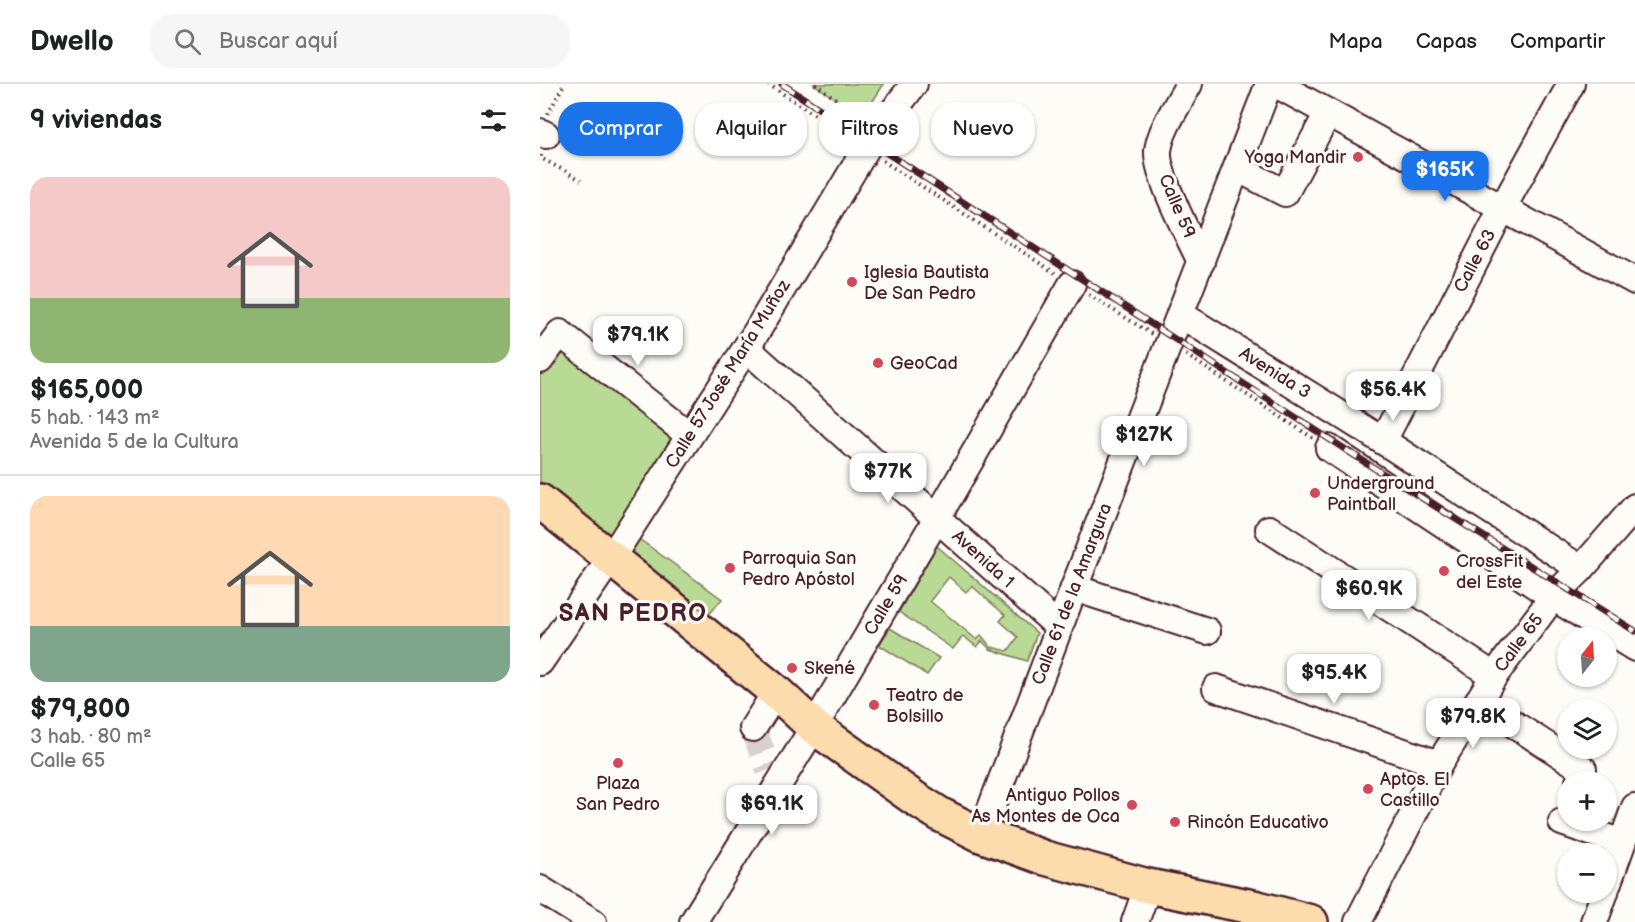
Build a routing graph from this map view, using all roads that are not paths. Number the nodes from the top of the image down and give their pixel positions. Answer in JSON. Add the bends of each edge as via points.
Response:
{"nodes":[{"id":1,"x":914,"y":84,"type":"edge"},
{"id":2,"x":1189,"y":84,"type":"edge"},
{"id":3,"x":1269,"y":84,"type":"edge"},
{"id":4,"x":1276,"y":84,"type":"edge"},
{"id":5,"x":1571,"y":84,"type":"edge"},
{"id":6,"x":1328,"y":113,"type":"junction"},
{"id":7,"x":1237,"y":168,"type":"junction"},
{"id":8,"x":1502,"y":209,"type":"junction"},
{"id":9,"x":1201,"y":262,"type":"junction"},
{"id":10,"x":1635,"y":281,"type":"edge"},
{"id":11,"x":1072,"y":284,"type":"road end"},
{"id":12,"x":1180,"y":314,"type":"junction"},
{"id":13,"x":746,"y":348,"type":"junction"},
{"id":14,"x":540,"y":360,"type":"edge"},
{"id":15,"x":689,"y":435,"type":"junction"},
{"id":16,"x":1383,"y":441,"type":"junction"},
{"id":17,"x":1329,"y":448,"type":"road end"},
{"id":18,"x":540,"y":501,"type":"edge"},
{"id":19,"x":1635,"y":507,"type":"edge"},
{"id":20,"x":937,"y":518,"type":"junction"},
{"id":21,"x":1269,"y":530,"type":"dead end"},
{"id":22,"x":611,"y":558,"type":"junction"},
{"id":23,"x":1581,"y":569,"type":"junction"},
{"id":24,"x":1074,"y":588,"type":"junction"},
{"id":25,"x":1553,"y":597,"type":"junction"},
{"id":26,"x":1059,"y":627,"type":"junction"},
{"id":27,"x":1207,"y":631,"type":"dead end"},
{"id":28,"x":1635,"y":648,"type":"edge"},
{"id":29,"x":540,"y":662,"type":"edge"},
{"id":30,"x":1494,"y":676,"type":"junction"},
{"id":31,"x":1216,"y":688,"type":"dead end"},
{"id":32,"x":776,"y":692,"type":"junction"},
{"id":33,"x":1478,"y":701,"type":"junction"},
{"id":34,"x":814,"y":727,"type":"junction"},
{"id":35,"x":753,"y":728,"type":"dead end"},
{"id":36,"x":1439,"y":764,"type":"junction"},
{"id":37,"x":1584,"y":766,"type":"edge"},
{"id":38,"x":1635,"y":807,"type":"edge"},
{"id":39,"x":1588,"y":831,"type":"edge"},
{"id":40,"x":981,"y":835,"type":"junction"},
{"id":41,"x":1622,"y":843,"type":"junction"},
{"id":42,"x":1617,"y":857,"type":"edge"},
{"id":43,"x":1148,"y":886,"type":"junction"},
{"id":44,"x":540,"y":889,"type":"edge"},
{"id":45,"x":1601,"y":903,"type":"edge"},
{"id":46,"x":593,"y":922,"type":"edge"},
{"id":47,"x":693,"y":922,"type":"edge"},
{"id":48,"x":1135,"y":922,"type":"edge"},
{"id":49,"x":1311,"y":922,"type":"edge"},
{"id":50,"x":1358,"y":922,"type":"edge"},
{"id":51,"x":1594,"y":922,"type":"edge"}],
"edges":[{"from":1,"to":13,"type":"street","name":"Calle 57 José María Muñoz","via":[[872,139]]},
{"from":2,"to":9,"type":"street","name":"Calle 59","via":[[1161,137],[1158,160]]},
{"from":3,"to":7,"type":"street","name":"Calle 61 de la Amargura"},
{"from":4,"to":6,"type":"street"},
{"from":5,"to":8,"type":"street","name":"Calle 63"},
{"from":6,"to":7,"type":"street","via":[[1285,193]]},
{"from":6,"to":8,"type":"street"},
{"from":7,"to":9,"type":"street","name":"Calle 61 de la Amargura"},
{"from":8,"to":10,"type":"street"},
{"from":8,"to":16,"type":"street","name":"Calle 63"},
{"from":9,"to":12,"type":"street","name":"Calle 61 de la Amargura"},
{"from":11,"to":20,"type":"street","name":"Calle 59"},
{"from":12,"to":16,"type":"street","name":"Avenida 3"},
{"from":12,"to":24,"type":"street","name":"Calle 61 de la Amargura"},
{"from":13,"to":15,"type":"street","name":"Calle 57 José María Muñoz"},
{"from":13,"to":20,"type":"street","name":"Avenida 1"},
{"from":14,"to":15,"type":"street","via":[[560,333]]},
{"from":15,"to":22,"type":"street","name":"Calle 57 José María Muñoz"},
{"from":16,"to":23,"type":"street","name":"Avenida 3"},
{"from":17,"to":25,"type":"street"},
{"from":18,"to":22,"type":"highway"},
{"from":19,"to":23,"type":"street","name":"Calle 65"},
{"from":20,"to":26,"type":"street","name":"Avenida 1"},
{"from":20,"to":34,"type":"street","name":"Calle 59"},
{"from":21,"to":30,"type":"street"},
{"from":22,"to":29,"type":"street","name":"Calle 57 José María Muñoz"},
{"from":22,"to":32,"type":"highway"},
{"from":23,"to":25,"type":"street","name":"Calle 65"},
{"from":24,"to":26,"type":"street","name":"Calle 61 de la Amargura"},
{"from":24,"to":27,"type":"street"},
{"from":25,"to":28,"type":"street"},
{"from":25,"to":30,"type":"street","name":"Calle 65"},
{"from":26,"to":40,"type":"street","name":"Calle 61 de la Amargura"},
{"from":30,"to":33,"type":"street","name":"Calle 65"},
{"from":31,"to":36,"type":"street"},
{"from":32,"to":34,"type":"highway"},
{"from":32,"to":35,"type":"street"},
{"from":33,"to":36,"type":"street","name":"Calle 65"},
{"from":33,"to":37,"type":"street"},
{"from":34,"to":40,"type":"highway","via":[[914,798]]},
{"from":34,"to":47,"type":"street","name":"Calle 59","via":[[775,775]]},
{"from":36,"to":50,"type":"street","name":"Calle 65"},
{"from":38,"to":41,"type":"street"},
{"from":39,"to":41,"type":"street"},
{"from":40,"to":43,"type":"highway","via":[[1045,858]]},
{"from":41,"to":42,"type":"street"},
{"from":43,"to":48,"type":"street"},
{"from":43,"to":49,"type":"highway"},
{"from":44,"to":46,"type":"street"},
{"from":45,"to":51,"type":"street"}]}
